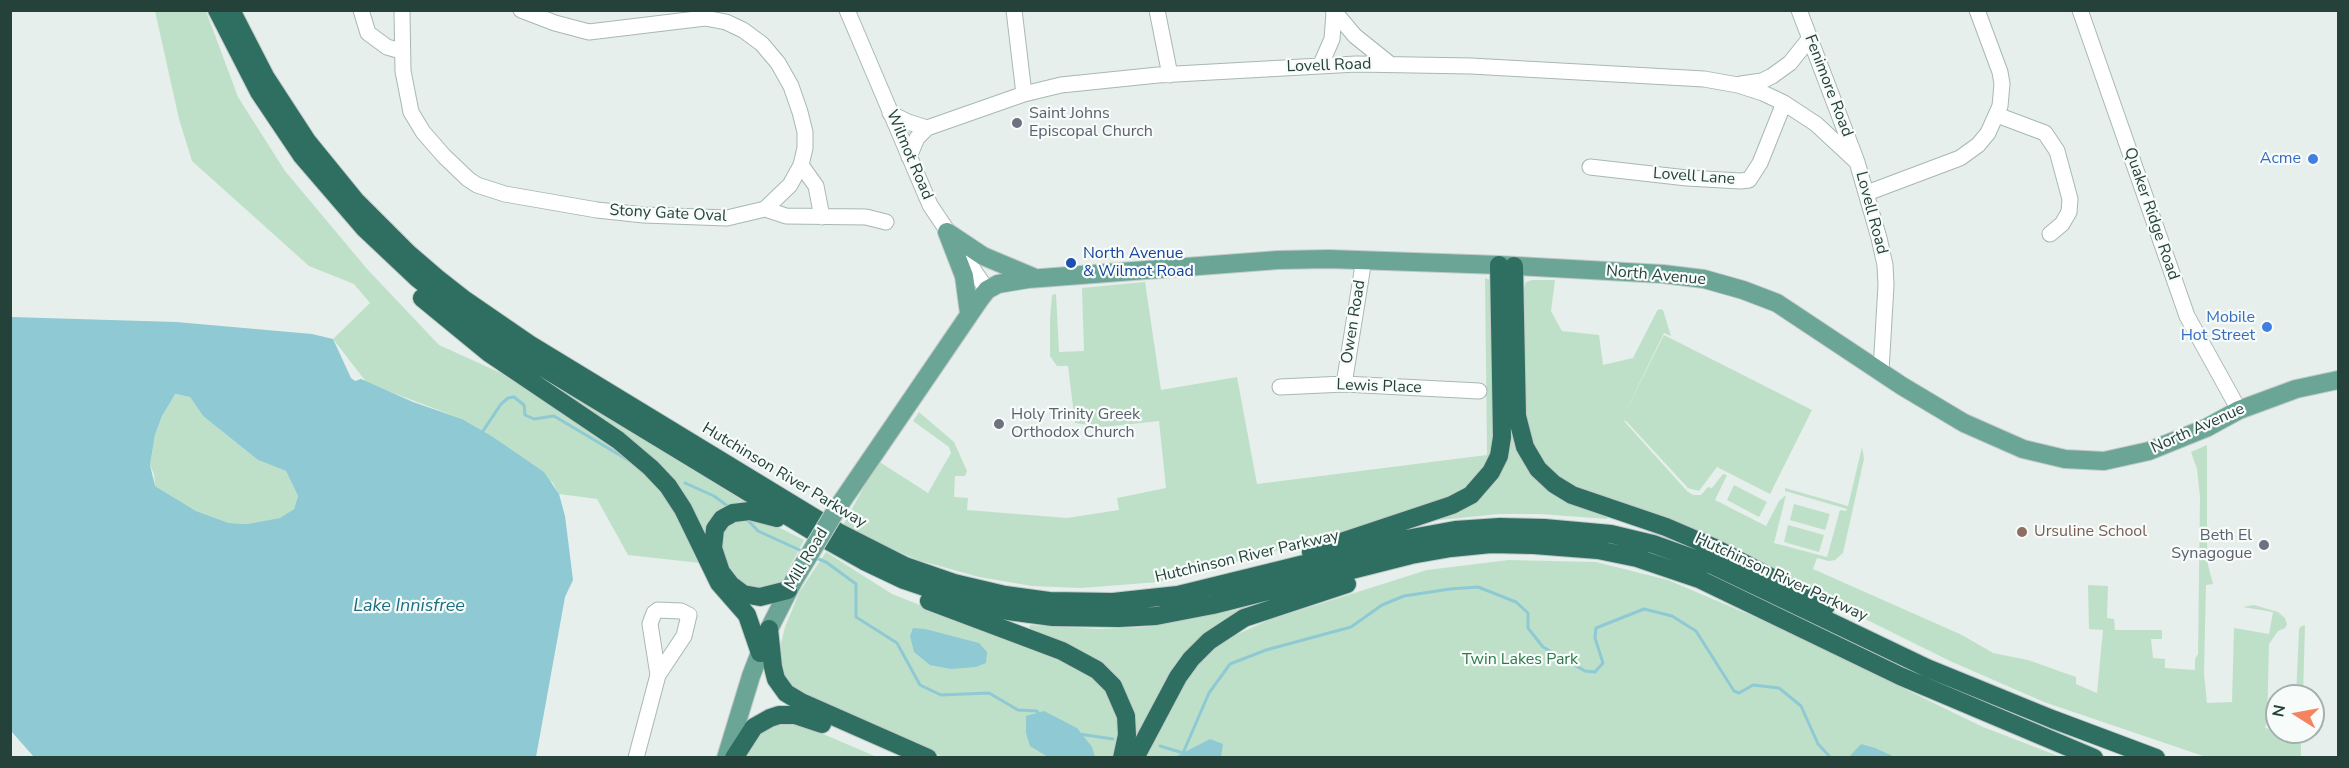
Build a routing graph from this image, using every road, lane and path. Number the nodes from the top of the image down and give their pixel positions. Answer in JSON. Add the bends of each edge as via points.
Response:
{"nodes":[{"id":1,"x":217,"y":10,"type":"edge"},
{"id":2,"x":231,"y":10,"type":"edge"},
{"id":3,"x":360,"y":10,"type":"edge"},
{"id":4,"x":402,"y":10,"type":"edge"},
{"id":5,"x":522,"y":10,"type":"edge"},
{"id":6,"x":847,"y":10,"type":"edge"},
{"id":7,"x":1014,"y":10,"type":"edge"},
{"id":8,"x":1157,"y":10,"type":"edge"},
{"id":9,"x":1799,"y":10,"type":"edge"},
{"id":10,"x":1977,"y":10,"type":"edge"},
{"id":11,"x":2080,"y":10,"type":"edge"},
{"id":12,"x":1334,"y":12,"type":"edge"},
{"id":13,"x":1810,"y":38,"type":"junction"},
{"id":14,"x":401,"y":51,"type":"junction"},
{"id":15,"x":1321,"y":64,"type":"junction"},
{"id":16,"x":1390,"y":64,"type":"junction"},
{"id":17,"x":1170,"y":75,"type":"junction"},
{"id":18,"x":1738,"y":85,"type":"junction"},
{"id":19,"x":1024,"y":94,"type":"junction"},
{"id":20,"x":1784,"y":103,"type":"junction"},
{"id":21,"x":890,"y":113,"type":"junction"},
{"id":22,"x":1996,"y":115,"type":"junction"},
{"id":23,"x":927,"y":128,"type":"junction"},
{"id":24,"x":909,"y":157,"type":"junction"},
{"id":25,"x":1857,"y":162,"type":"junction"},
{"id":26,"x":801,"y":165,"type":"junction"},
{"id":27,"x":1590,"y":167,"type":"dead end"},
{"id":28,"x":1867,"y":193,"type":"junction"},
{"id":29,"x":337,"y":199,"type":"junction"},
{"id":30,"x":765,"y":208,"type":"junction"},
{"id":31,"x":822,"y":217,"type":"junction"},
{"id":32,"x":886,"y":222,"type":"dead end"},
{"id":33,"x":947,"y":232,"type":"junction"},
{"id":34,"x":2050,"y":234,"type":"dead end"},
{"id":35,"x":1364,"y":260,"type":"junction"},
{"id":36,"x":1507,"y":266,"type":"junction"},
{"id":37,"x":1036,"y":279,"type":"junction"},
{"id":38,"x":987,"y":290,"type":"junction"},
{"id":39,"x":969,"y":314,"type":"junction"},
{"id":40,"x":1881,"y":371,"type":"junction"},
{"id":41,"x":2338,"y":380,"type":"edge"},
{"id":42,"x":1344,"y":384,"type":"junction"},
{"id":43,"x":1280,"y":387,"type":"dead end"},
{"id":44,"x":1479,"y":391,"type":"dead end"},
{"id":45,"x":2240,"y":410,"type":"junction"},
{"id":46,"x":805,"y":527,"type":"junction"},
{"id":47,"x":1470,"y":546,"type":"junction"},
{"id":48,"x":858,"y":558,"type":"junction"},
{"id":49,"x":1245,"y":579,"type":"junction"},
{"id":50,"x":791,"y":585,"type":"junction"},
{"id":51,"x":770,"y":629,"type":"junction"},
{"id":52,"x":760,"y":653,"type":"junction"},
{"id":53,"x":1927,"y":668,"type":"junction"},
{"id":54,"x":658,"y":675,"type":"dead end"},
{"id":55,"x":636,"y":758,"type":"edge"},
{"id":56,"x":726,"y":758,"type":"edge"},
{"id":57,"x":734,"y":758,"type":"edge"},
{"id":58,"x":899,"y":758,"type":"edge"},
{"id":59,"x":928,"y":758,"type":"edge"},
{"id":60,"x":1122,"y":758,"type":"edge"},
{"id":61,"x":1136,"y":758,"type":"edge"},
{"id":62,"x":2094,"y":758,"type":"edge"},
{"id":63,"x":2156,"y":758,"type":"edge"}],
"edges":[{"from":1,"to":29,"type":"highway","name":"Hutchinson River Parkway","via":[[275,117]]},
{"from":2,"to":49,"type":"highway","name":"Hutchinson River Parkway","via":[[266,78],[307,141],[355,200],[422,265],[529,344],[860,544],[905,566],[954,583],[1049,601],[1157,598]]},
{"from":3,"to":14,"type":"street","via":[[368,33],[387,47]]},
{"from":4,"to":14,"type":"street","name":"Stony Gate Oval"},
{"from":5,"to":26,"type":"street","name":"Stony Gate Oval","via":[[589,32],[705,18],[743,30],[778,63],[791,86],[805,132]]},
{"from":6,"to":21,"type":"street","name":"Wilmot Road"},
{"from":7,"to":19,"type":"street"},
{"from":8,"to":17,"type":"street"},
{"from":9,"to":13,"type":"street","name":"Fenimore Road"},
{"from":10,"to":22,"type":"street","via":[[2000,72],[2001,96]]},
{"from":11,"to":45,"type":"street","name":"Quaker Ridge Road","via":[[2187,316]]},
{"from":12,"to":15,"type":"street","via":[[1332,39]]},
{"from":12,"to":16,"type":"street","via":[[1355,36]]},
{"from":13,"to":18,"type":"street","name":"Lovell Road","via":[[1790,63],[1772,76]]},
{"from":13,"to":25,"type":"street","name":"Fenimore Road"},
{"from":14,"to":30,"type":"street","name":"Stony Gate Oval","via":[[405,89],[416,122],[456,169],[477,185],[545,202],[644,214],[727,218]]},
{"from":15,"to":16,"type":"street","name":"Lovell Road"},
{"from":15,"to":17,"type":"street","name":"Lovell Road"},
{"from":16,"to":18,"type":"street","name":"Lovell Road","via":[[1692,78]]},
{"from":17,"to":19,"type":"street","name":"Lovell Road","via":[[1061,85]]},
{"from":18,"to":20,"type":"street","name":"Lovell Road"},
{"from":19,"to":23,"type":"street","name":"Lovell Road"},
{"from":20,"to":25,"type":"street","name":"Lovell Road","via":[[1816,124]]},
{"from":20,"to":27,"type":"street","name":"Lovell Lane","via":[[1749,180],[1687,178]]},
{"from":21,"to":23,"type":"street"},
{"from":21,"to":24,"type":"street","name":"Wilmot Road"},
{"from":22,"to":28,"type":"street","via":[[1983,139],[1967,154]]},
{"from":22,"to":34,"type":"street","via":[[2045,133],[2057,151],[2070,199],[2069,212]]},
{"from":23,"to":24,"type":"street","via":[[917,138]]},
{"from":24,"to":33,"type":"street","name":"Wilmot Road"},
{"from":25,"to":28,"type":"street","name":"Lovell Road"},
{"from":26,"to":30,"type":"street","name":"Stony Gate Oval","via":[[790,186]]},
{"from":26,"to":31,"type":"street","via":[[816,186]]},
{"from":28,"to":40,"type":"street","name":"Lovell Road","via":[[1885,265],[1887,302]]},
{"from":29,"to":46,"type":"highway","name":"Hutchinson River Parkway","via":[[390,254],[478,326]]},
{"from":29,"to":52,"type":"highway","via":[[405,283],[509,368],[656,472],[687,516],[719,583],[747,615]]},
{"from":30,"to":31,"type":"street","via":[[786,216]]},
{"from":31,"to":32,"type":"street","via":[[866,217]]},
{"from":33,"to":37,"type":"main road","via":[[983,256]]},
{"from":33,"to":38,"type":"street","name":"Wilmot Road"},
{"from":33,"to":39,"type":"main road","via":[[964,276]]},
{"from":35,"to":36,"type":"main road","name":"North Avenue"},
{"from":35,"to":37,"type":"main road","name":"North Avenue","via":[[1278,260]]},
{"from":35,"to":42,"type":"street","name":"Owen Road"},
{"from":36,"to":40,"type":"main road","name":"North Avenue","via":[[1672,275],[1726,284],[1777,303]]},
{"from":36,"to":49,"type":"highway","via":[[1502,437],[1499,456],[1484,481],[1471,495],[1452,505],[1322,548]]},
{"from":36,"to":53,"type":"highway","via":[[1517,416],[1525,447],[1546,477],[1572,495],[1666,527],[1731,556],[1828,607]]},
{"from":37,"to":38,"type":"main road","name":"North Avenue","via":[[1009,281]]},
{"from":38,"to":39,"type":"main road","name":"Mill Road"},
{"from":39,"to":50,"type":"main road","name":"Mill Road","bridge":true,"via":[[838,507]]},
{"from":40,"to":45,"type":"main road","name":"North Avenue","via":[[1964,423],[2023,449],[2065,459],[2104,461],[2150,452]]},
{"from":41,"to":45,"type":"main road","name":"North Avenue","via":[[2296,389]]},
{"from":42,"to":43,"type":"street","name":"Lewis Place"},
{"from":42,"to":44,"type":"street","name":"Lewis Place"},
{"from":46,"to":48,"type":"highway","name":"Hutchinson River Parkway"},
{"from":46,"to":50,"type":"highway","via":[[744,510],[722,519],[713,535],[717,564],[737,590],[760,597]]},
{"from":47,"to":48,"type":"highway","name":"Hutchinson River Parkway","via":[[1411,555],[1193,610],[1098,619],[1053,617],[985,606],[922,587]]},
{"from":47,"to":61,"type":"highway","via":[[1288,602],[1232,625],[1209,641],[1184,668]]},
{"from":47,"to":62,"type":"highway","name":"Hutchinson River Parkway","via":[[1556,546],[1658,564],[1719,588],[1900,675]]},
{"from":48,"to":60,"type":"highway","via":[[916,595],[1056,649],[1097,670],[1113,686],[1126,716]]},
{"from":49,"to":53,"type":"highway","name":"Hutchinson River Parkway","via":[[1455,530],[1522,527],[1588,531],[1653,544],[1712,565]]},
{"from":50,"to":51,"type":"main road","name":"Mill Road"},
{"from":51,"to":52,"type":"main road","name":"Mill Road"},
{"from":51,"to":59,"type":"highway","via":[[772,667],[786,693]]},
{"from":52,"to":56,"type":"main road","name":"Mill Road"},
{"from":53,"to":63,"type":"highway","name":"Hutchinson River Parkway"},
{"from":54,"to":55,"type":"street"},
{"from":57,"to":58,"type":"highway","via":[[754,727],[786,714],[808,718]]}]}
